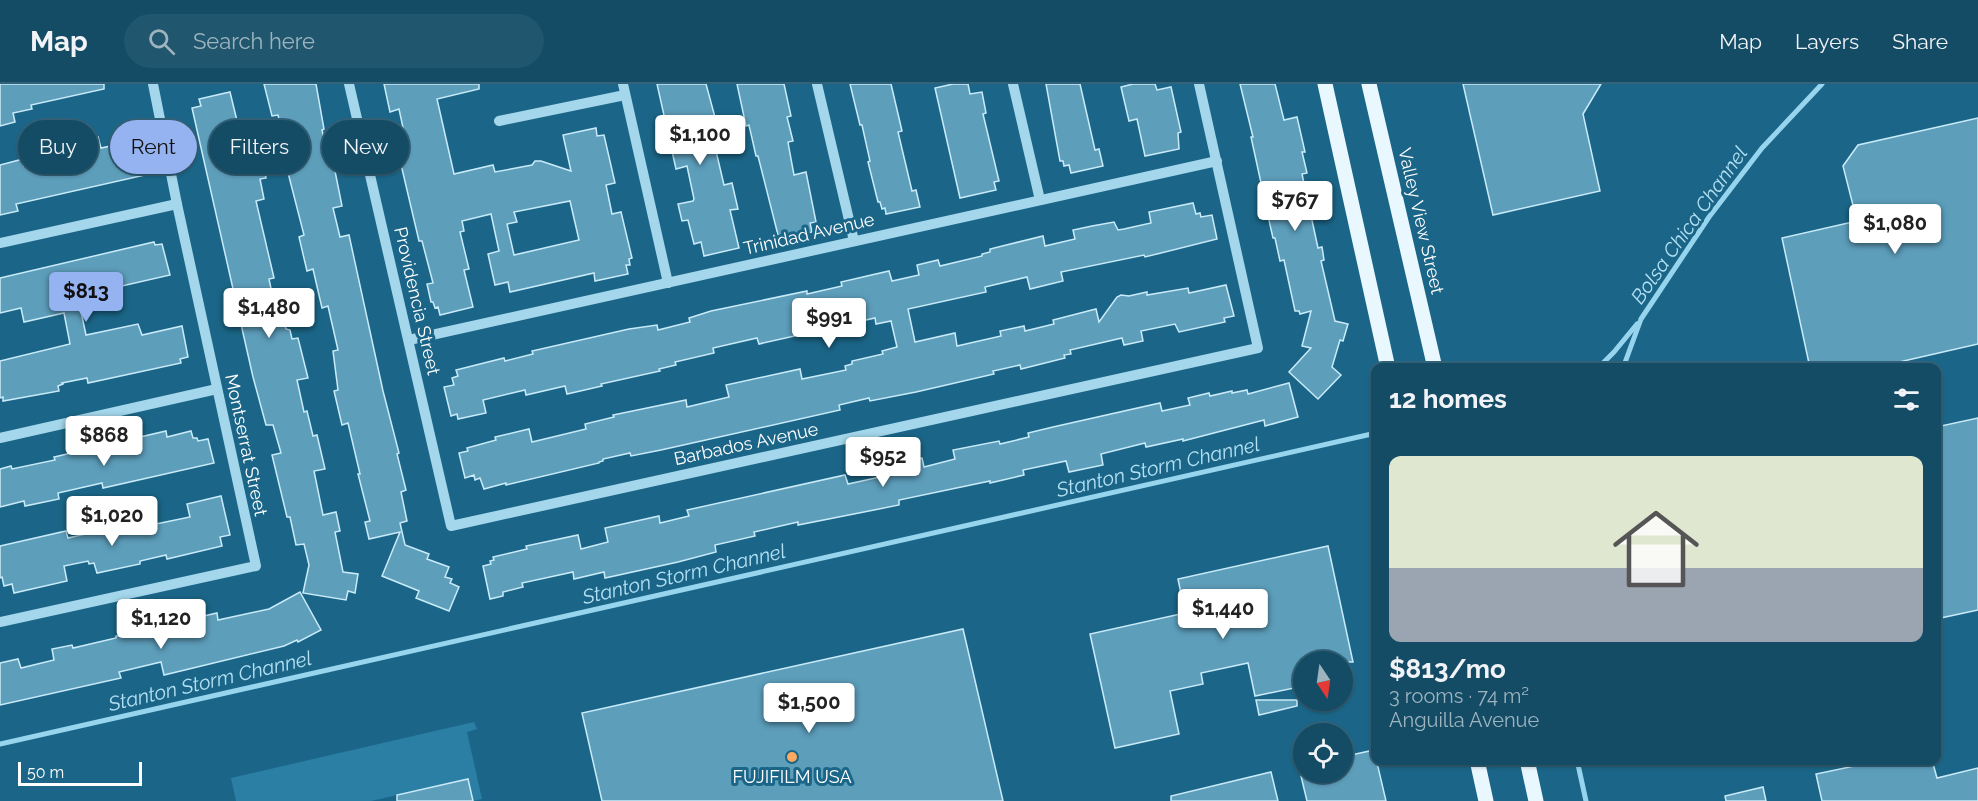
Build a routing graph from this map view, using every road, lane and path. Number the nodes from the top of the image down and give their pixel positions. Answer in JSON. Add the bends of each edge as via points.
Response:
{"nodes":[{"id":1,"x":153,"y":84,"type":"edge"},
{"id":2,"x":349,"y":84,"type":"edge"},
{"id":3,"x":817,"y":84,"type":"edge"},
{"id":4,"x":1013,"y":84,"type":"edge"},
{"id":5,"x":1199,"y":84,"type":"edge"},
{"id":6,"x":1325,"y":84,"type":"edge"},
{"id":7,"x":1369,"y":84,"type":"edge"},
{"id":8,"x":624,"y":89,"type":"edge"},
{"id":9,"x":499,"y":121,"type":"dead end"},
{"id":10,"x":1217,"y":161,"type":"junction"},
{"id":11,"x":1040,"y":200,"type":"junction"},
{"id":12,"x":177,"y":204,"type":"junction"},
{"id":13,"x":854,"y":241,"type":"junction"},
{"id":14,"x":0,"y":243,"type":"edge"},
{"id":15,"x":668,"y":283,"type":"junction"},
{"id":16,"x":409,"y":340,"type":"junction"},
{"id":17,"x":1387,"y":363,"type":"edge"},
{"id":18,"x":1434,"y":363,"type":"edge"},
{"id":19,"x":217,"y":389,"type":"junction"},
{"id":20,"x":0,"y":438,"type":"edge"},
{"id":21,"x":451,"y":526,"type":"joint"},
{"id":22,"x":0,"y":622,"type":"edge"},
{"id":23,"x":1478,"y":765,"type":"edge"},
{"id":24,"x":1528,"y":765,"type":"edge"},
{"id":25,"x":1486,"y":801,"type":"edge"},
{"id":26,"x":1536,"y":801,"type":"edge"}],
"edges":[{"from":1,"to":12,"type":"street","name":"Montserrat Street"},
{"from":2,"to":16,"type":"street","name":"Providencia Street"},
{"from":3,"to":13,"type":"street"},
{"from":4,"to":11,"type":"street"},
{"from":5,"to":10,"type":"street"},
{"from":6,"to":17,"type":"main road"},
{"from":7,"to":18,"type":"main road","name":"Valley View Street"},
{"from":8,"to":9,"type":"street"},
{"from":8,"to":15,"type":"street"},
{"from":10,"to":11,"type":"street","name":"Trinidad Avenue"},
{"from":10,"to":21,"type":"street","name":"Barbados Avenue","via":[[1258,348]]},
{"from":11,"to":13,"type":"street","name":"Trinidad Avenue"},
{"from":12,"to":14,"type":"street"},
{"from":12,"to":19,"type":"street","name":"Montserrat Street"},
{"from":13,"to":15,"type":"street","name":"Trinidad Avenue"},
{"from":15,"to":16,"type":"street","name":"Trinidad Avenue"},
{"from":16,"to":21,"type":"street","name":"Providencia Street"},
{"from":19,"to":20,"type":"street"},
{"from":19,"to":22,"type":"street","name":"Montserrat Street","via":[[256,566]]},
{"from":23,"to":25,"type":"main road"},
{"from":24,"to":26,"type":"main road"}]}
